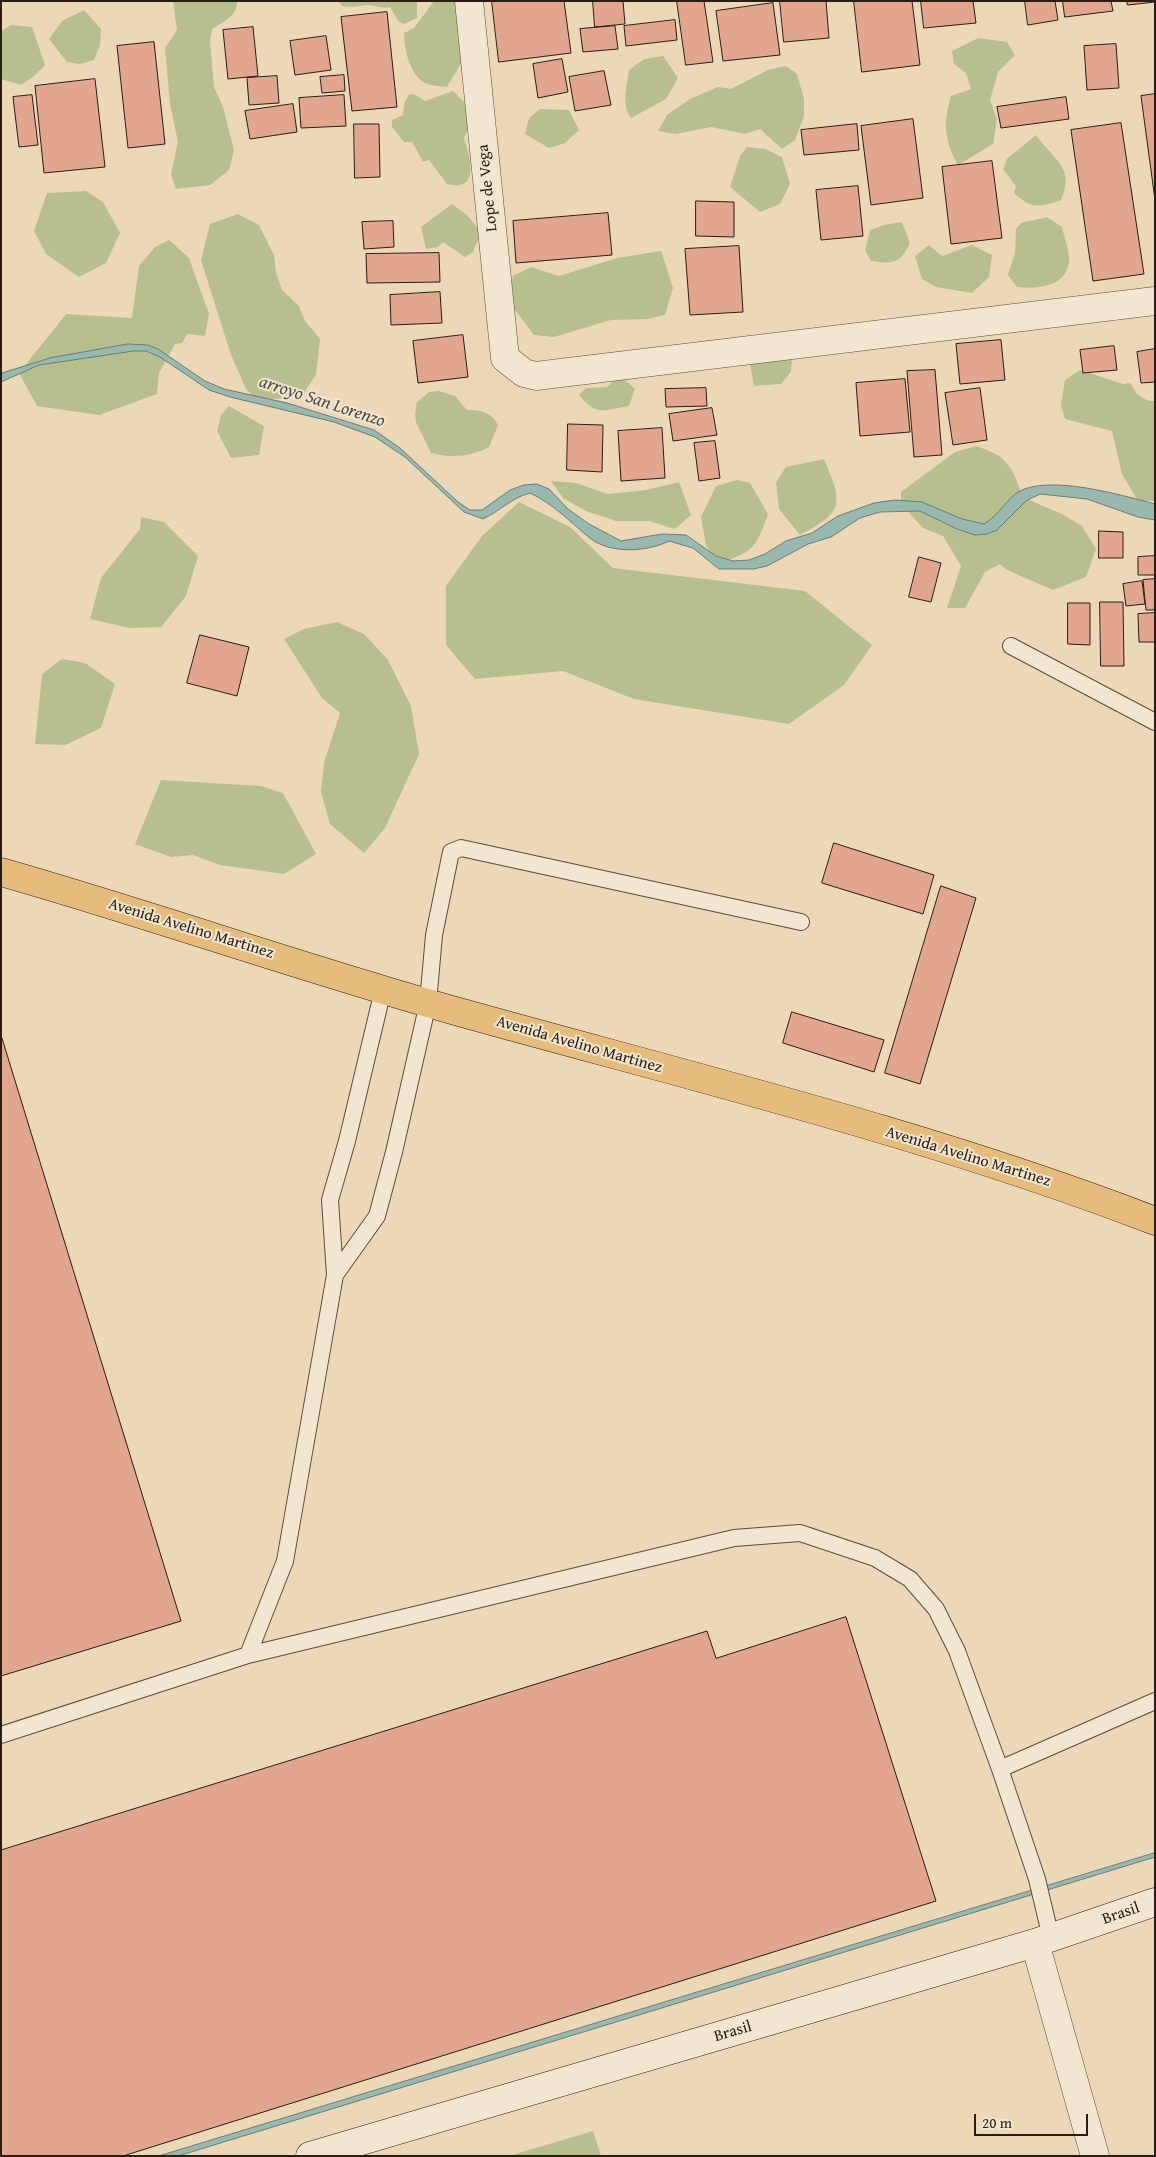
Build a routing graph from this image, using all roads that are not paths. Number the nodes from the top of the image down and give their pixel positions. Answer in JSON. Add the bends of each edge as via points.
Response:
{"nodes":[{"id":1,"x":469,"y":1,"type":"edge"},
{"id":2,"x":1155,"y":301,"type":"edge"},
{"id":3,"x":1011,"y":646,"type":"dead end"},
{"id":4,"x":1155,"y":722,"type":"edge"},
{"id":5,"x":1,"y":872,"type":"edge"},
{"id":6,"x":801,"y":922,"type":"dead end"},
{"id":7,"x":383,"y":990,"type":"junction"},
{"id":8,"x":428,"y":1003,"type":"junction"},
{"id":9,"x":1155,"y":1221,"type":"edge"},
{"id":10,"x":335,"y":1275,"type":"junction"},
{"id":11,"x":248,"y":1655,"type":"junction"},
{"id":12,"x":1155,"y":1701,"type":"edge"},
{"id":13,"x":1,"y":1735,"type":"edge"},
{"id":14,"x":1000,"y":1769,"type":"junction"},
{"id":15,"x":1155,"y":1902,"type":"edge"},
{"id":16,"x":1043,"y":1940,"type":"junction"},
{"id":17,"x":310,"y":2156,"type":"edge"},
{"id":18,"x":1095,"y":2156,"type":"edge"}],
"edges":[{"from":1,"to":2,"type":"street","name":"Lope de Vega","via":[[505,358],[524,373],[536,376]]},
{"from":3,"to":4,"type":"lane"},
{"from":5,"to":7,"type":"main road","name":"Avenida Avelino Martinez"},
{"from":6,"to":8,"type":"lane","via":[[461,848],[451,852],[434,935]]},
{"from":7,"to":8,"type":"main road","name":"Avenida Avelino Martinez"},
{"from":7,"to":10,"type":"lane","via":[[330,1200]]},
{"from":8,"to":9,"type":"main road","name":"Avenida Avelino Martinez","via":[[866,1126],[1068,1188]]},
{"from":8,"to":10,"type":"lane","via":[[377,1216]]},
{"from":10,"to":11,"type":"lane","via":[[285,1562]]},
{"from":11,"to":13,"type":"lane"},
{"from":11,"to":14,"type":"lane","via":[[734,1538],[800,1533],[875,1558],[910,1580],[936,1609],[957,1651]]},
{"from":12,"to":14,"type":"lane"},
{"from":14,"to":16,"type":"lane","via":[[1037,1879]]},
{"from":15,"to":16,"type":"street","name":"Brasil"},
{"from":16,"to":17,"type":"street","name":"Brasil"},
{"from":16,"to":18,"type":"street"}]}
